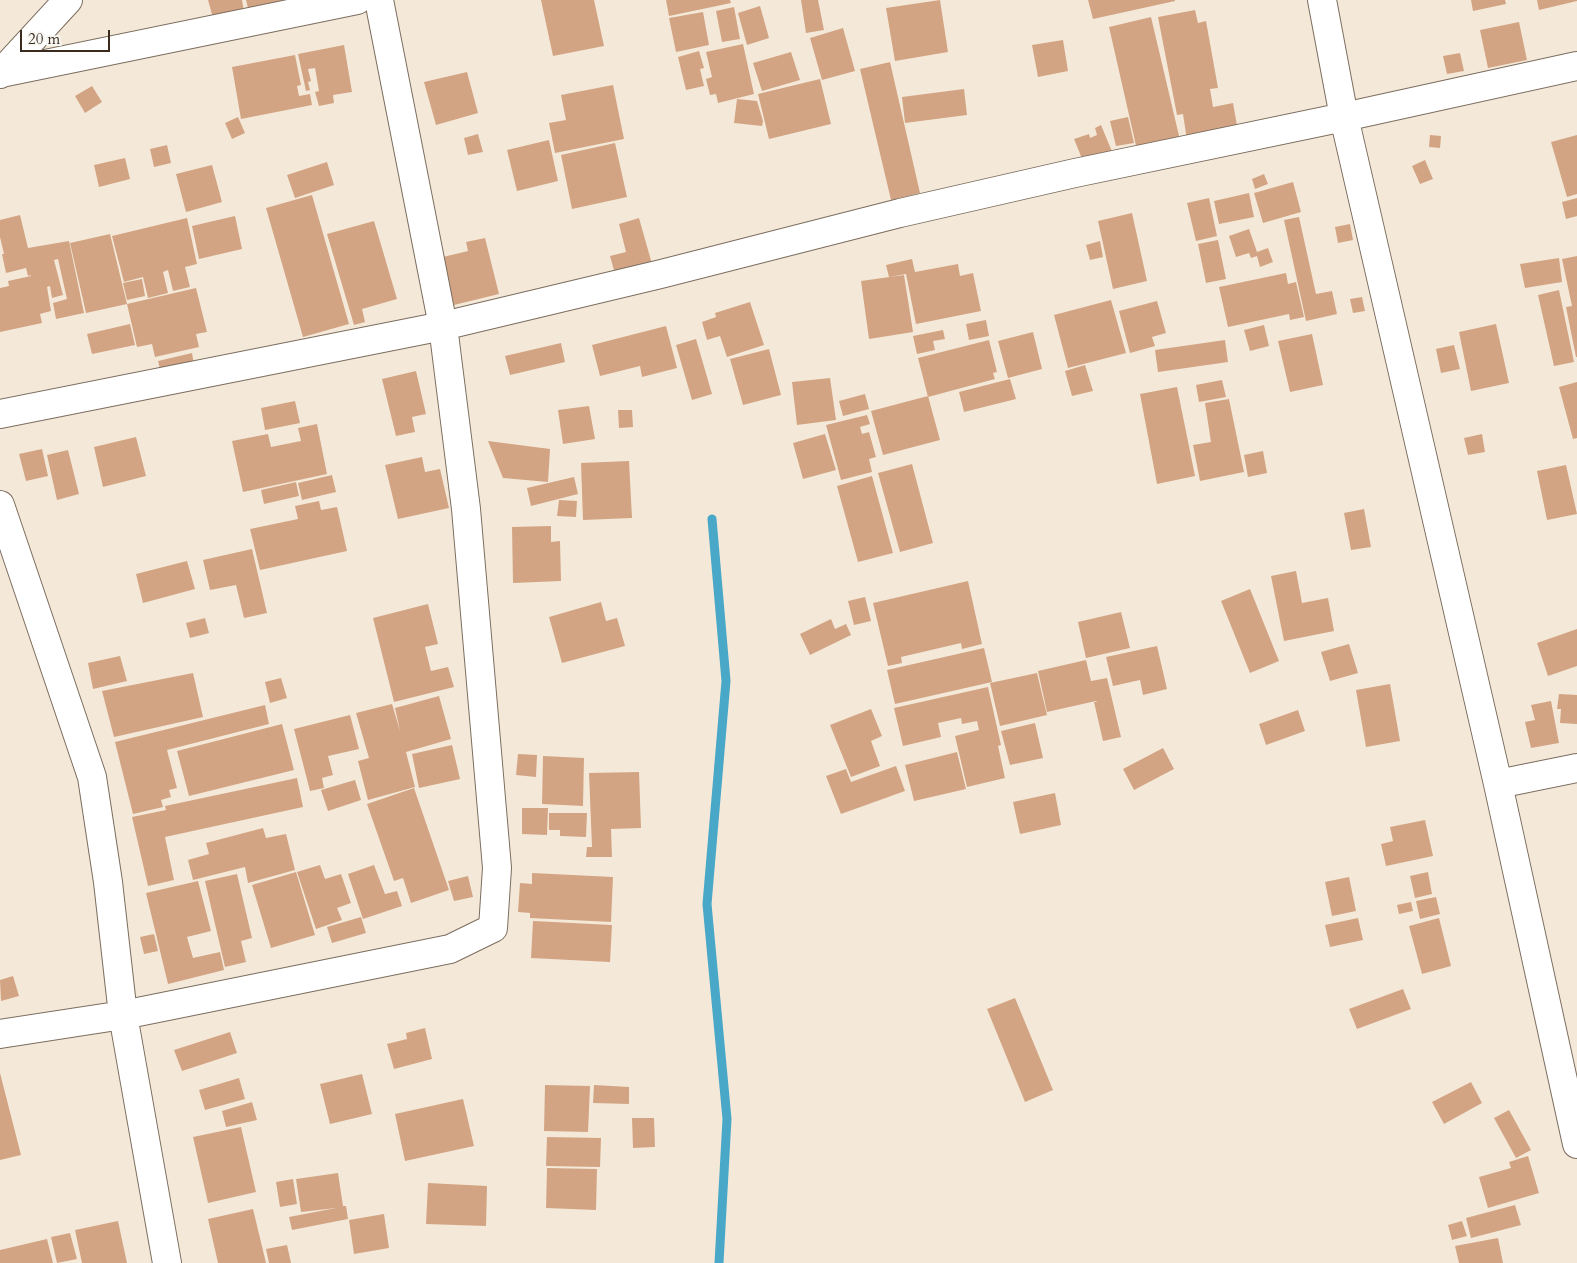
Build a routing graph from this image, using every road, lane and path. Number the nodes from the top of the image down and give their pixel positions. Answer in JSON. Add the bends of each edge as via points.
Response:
{"nodes":[{"id":1,"x":68,"y":0,"type":"edge"},
{"id":2,"x":357,"y":0,"type":"edge"},
{"id":3,"x":379,"y":0,"type":"edge"},
{"id":4,"x":1322,"y":0,"type":"edge"},
{"id":5,"x":1577,"y":66,"type":"edge"},
{"id":6,"x":1,"y":73,"type":"edge"},
{"id":7,"x":1344,"y":117,"type":"junction"},
{"id":8,"x":443,"y":326,"type":"junction"},
{"id":9,"x":0,"y":414,"type":"edge"},
{"id":10,"x":0,"y":505,"type":"edge"},
{"id":11,"x":1577,"y":768,"type":"edge"},
{"id":12,"x":1498,"y":784,"type":"junction"},
{"id":13,"x":123,"y":1015,"type":"junction"},
{"id":14,"x":0,"y":1034,"type":"edge"},
{"id":15,"x":1577,"y":1144,"type":"edge"},
{"id":16,"x":168,"y":1263,"type":"edge"}],
"edges":[{"from":1,"to":6,"type":"street"},
{"from":2,"to":6,"type":"street"},
{"from":3,"to":8,"type":"street"},
{"from":4,"to":7,"type":"street"},
{"from":5,"to":7,"type":"street"},
{"from":7,"to":8,"type":"street","via":[[1017,186]]},
{"from":7,"to":12,"type":"street"},
{"from":8,"to":9,"type":"street"},
{"from":8,"to":13,"type":"street","via":[[466,509],[497,868],[493,928],[450,949]]},
{"from":10,"to":13,"type":"street","via":[[92,777]]},
{"from":11,"to":12,"type":"street"},
{"from":12,"to":15,"type":"street"},
{"from":13,"to":14,"type":"street"},
{"from":13,"to":16,"type":"street"}]}
